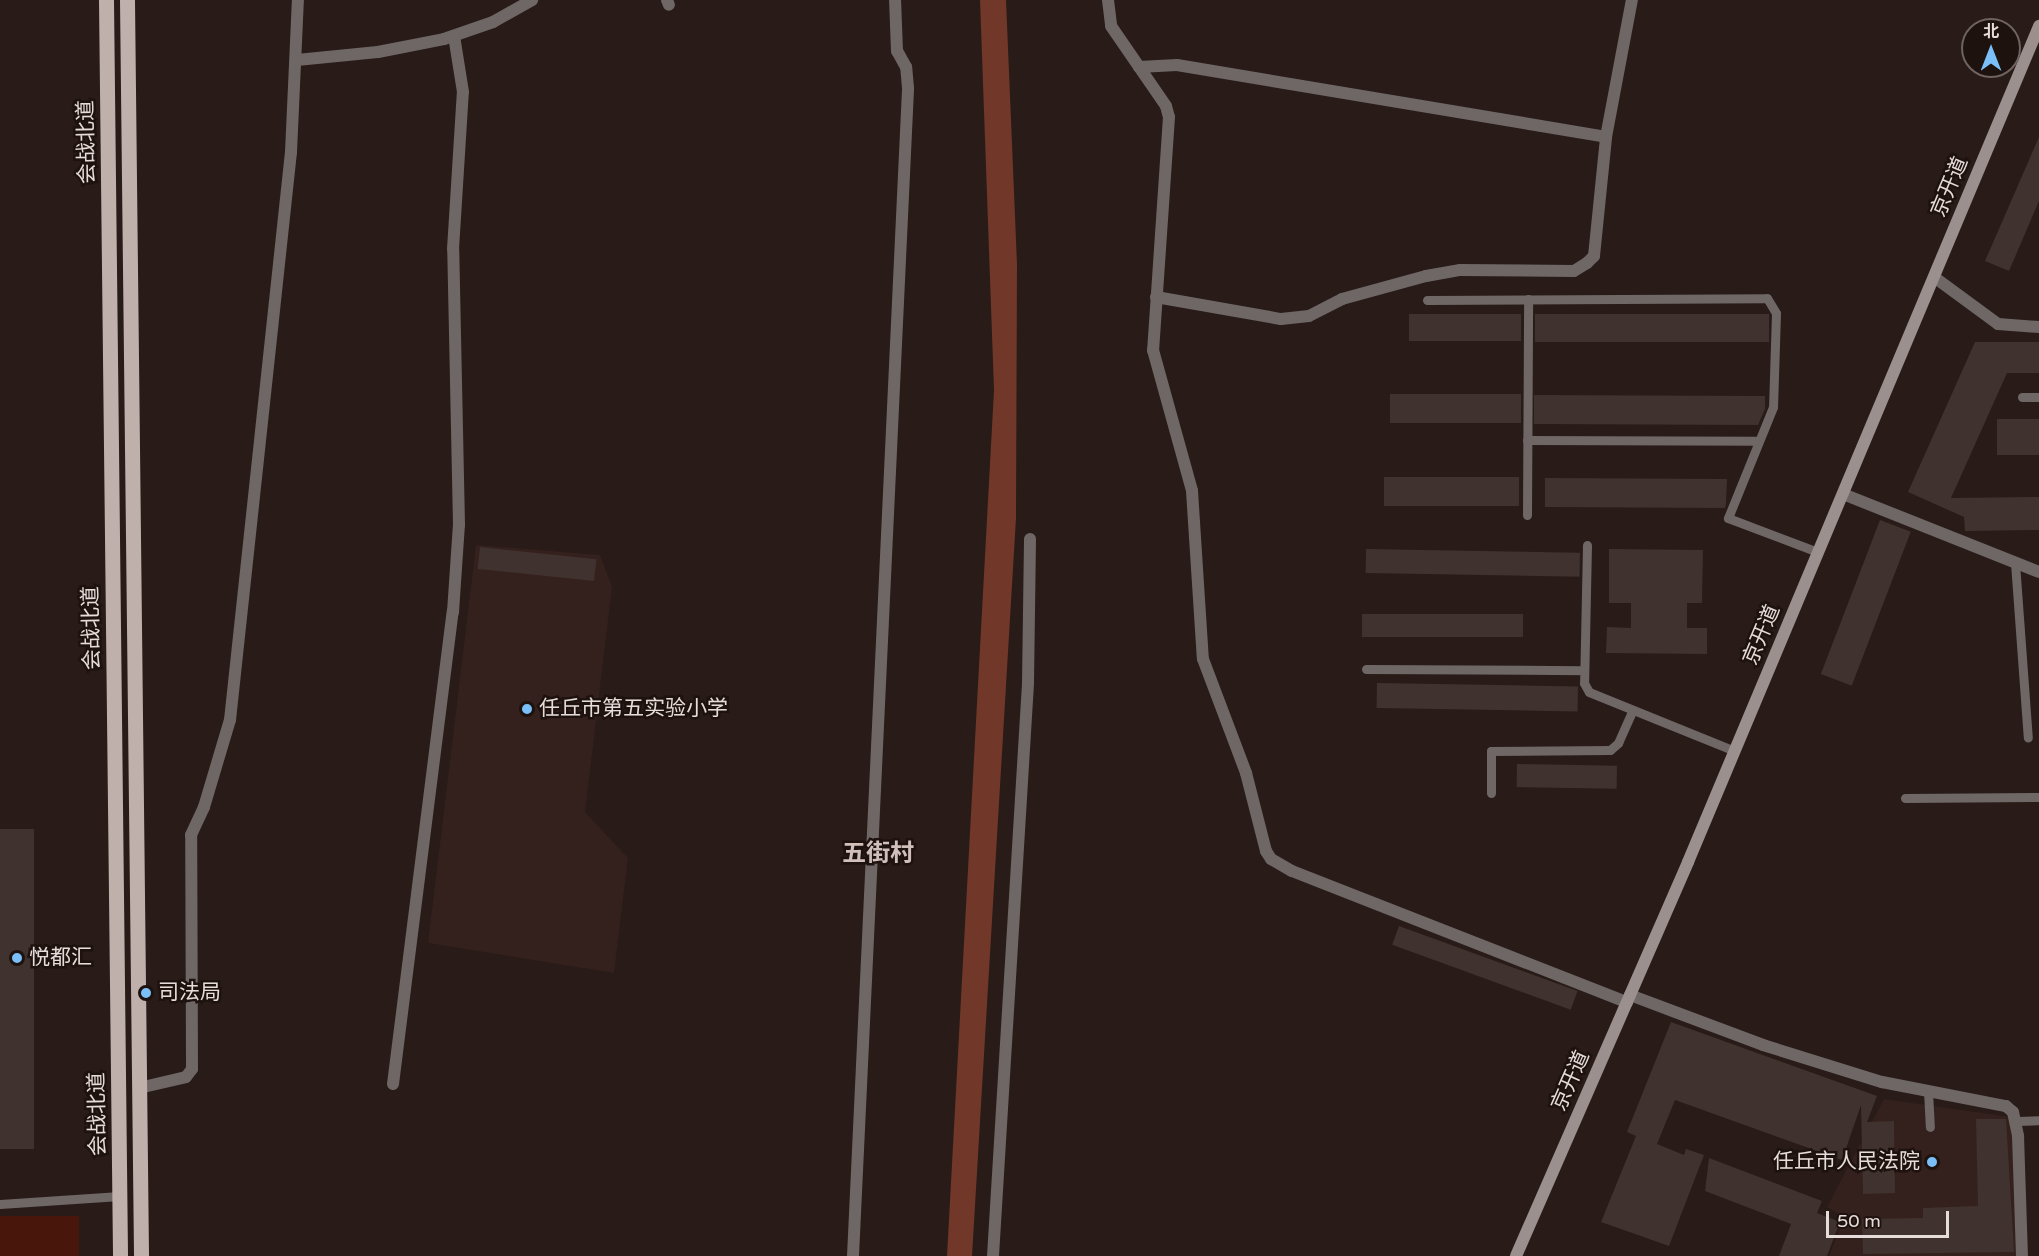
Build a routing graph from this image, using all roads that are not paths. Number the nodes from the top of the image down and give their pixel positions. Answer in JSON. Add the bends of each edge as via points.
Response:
{"nodes":[{"id":1,"x":106,"y":0,"type":"edge"},
{"id":2,"x":127,"y":0,"type":"edge"},
{"id":3,"x":298,"y":0,"type":"edge"},
{"id":4,"x":532,"y":0,"type":"edge"},
{"id":5,"x":895,"y":0,"type":"edge"},
{"id":6,"x":1108,"y":0,"type":"edge"},
{"id":7,"x":1632,"y":0,"type":"edge"},
{"id":8,"x":2039,"y":26,"type":"edge"},
{"id":9,"x":454,"y":36,"type":"junction"},
{"id":10,"x":297,"y":60,"type":"junction"},
{"id":11,"x":1139,"y":67,"type":"junction"},
{"id":12,"x":1606,"y":137,"type":"junction"},
{"id":13,"x":1934,"y":277,"type":"junction"},
{"id":14,"x":1156,"y":297,"type":"junction"},
{"id":15,"x":1528,"y":299,"type":"junction"},
{"id":16,"x":1427,"y":300,"type":"dead end"},
{"id":17,"x":2039,"y":327,"type":"edge"},
{"id":18,"x":2022,"y":397,"type":"dead end"},
{"id":19,"x":2039,"y":397,"type":"edge"},
{"id":20,"x":1527,"y":440,"type":"junction"},
{"id":21,"x":1759,"y":441,"type":"junction"},
{"id":22,"x":1843,"y":494,"type":"junction"},
{"id":23,"x":1527,"y":515,"type":"dead end"},
{"id":24,"x":1030,"y":539,"type":"dead end"},
{"id":25,"x":1587,"y":545,"type":"dead end"},
{"id":26,"x":1818,"y":552,"type":"junction"},
{"id":27,"x":2015,"y":563,"type":"junction"},
{"id":28,"x":2039,"y":572,"type":"edge"},
{"id":29,"x":1366,"y":669,"type":"dead end"},
{"id":30,"x":1584,"y":670,"type":"junction"},
{"id":31,"x":1633,"y":710,"type":"junction"},
{"id":32,"x":2028,"y":738,"type":"dead end"},
{"id":33,"x":1735,"y":751,"type":"junction"},
{"id":34,"x":1491,"y":793,"type":"dead end"},
{"id":35,"x":2039,"y":797,"type":"edge"},
{"id":36,"x":1905,"y":798,"type":"dead end"},
{"id":37,"x":1629,"y":998,"type":"junction"},
{"id":38,"x":393,"y":1084,"type":"dead end"},
{"id":39,"x":139,"y":1088,"type":"junction"},
{"id":40,"x":1928,"y":1091,"type":"junction"},
{"id":41,"x":2016,"y":1120,"type":"junction"},
{"id":42,"x":2039,"y":1120,"type":"edge"},
{"id":43,"x":1930,"y":1127,"type":"dead end"},
{"id":44,"x":120,"y":1196,"type":"junction"},
{"id":45,"x":0,"y":1204,"type":"edge"},
{"id":46,"x":120,"y":1256,"type":"edge"},
{"id":47,"x":141,"y":1256,"type":"edge"},
{"id":48,"x":853,"y":1256,"type":"edge"},
{"id":49,"x":993,"y":1256,"type":"edge"},
{"id":50,"x":1516,"y":1256,"type":"edge"},
{"id":51,"x":2022,"y":1256,"type":"edge"}],
"edges":[{"from":1,"to":44,"type":"main road","name":"会战北道"},
{"from":2,"to":39,"type":"main road","name":"会战北道"},
{"from":3,"to":10,"type":"street"},
{"from":4,"to":9,"type":"street","via":[[493,22]]},
{"from":5,"to":48,"type":"street","via":[[897,51],[906,67],[908,88]]},
{"from":6,"to":11,"type":"street","via":[[1111,26]]},
{"from":7,"to":12,"type":"street"},
{"from":8,"to":13,"type":"main road","name":"京开道"},
{"from":9,"to":10,"type":"street","via":[[378,52]]},
{"from":9,"to":38,"type":"street","via":[[463,92],[453,249],[459,525],[453,612]]},
{"from":10,"to":39,"type":"street","via":[[230,720],[204,807],[191,835],[192,1069],[186,1077]]},
{"from":11,"to":12,"type":"street","via":[[1178,65]]},
{"from":11,"to":14,"type":"street","via":[[1169,117]]},
{"from":12,"to":14,"type":"street","via":[[1594,256],[1574,271],[1460,270],[1342,298],[1309,316],[1281,319]]},
{"from":13,"to":17,"type":"street","via":[[1998,324]]},
{"from":13,"to":22,"type":"main road","name":"京开道"},
{"from":14,"to":37,"type":"street","via":[[1156,368],[1192,491],[1203,658],[1246,773],[1271,859],[1292,872]]},
{"from":15,"to":16,"type":"lane"},
{"from":15,"to":20,"type":"lane"},
{"from":15,"to":21,"type":"lane","via":[[1767,298],[1776,313],[1774,391],[1773,407]]},
{"from":18,"to":19,"type":"lane"},
{"from":20,"to":21,"type":"lane"},
{"from":20,"to":23,"type":"lane"},
{"from":21,"to":26,"type":"lane","via":[[1728,518]]},
{"from":22,"to":26,"type":"main road","name":"京开道"},
{"from":22,"to":27,"type":"street"},
{"from":24,"to":49,"type":"street","via":[[1028,683]]},
{"from":25,"to":30,"type":"lane"},
{"from":26,"to":33,"type":"main road","name":"京开道"},
{"from":27,"to":28,"type":"street"},
{"from":27,"to":32,"type":"lane"},
{"from":29,"to":30,"type":"lane"},
{"from":30,"to":31,"type":"lane","via":[[1589,692]]},
{"from":31,"to":33,"type":"lane"},
{"from":31,"to":34,"type":"lane","via":[[1618,743],[1610,750],[1491,751]]},
{"from":33,"to":37,"type":"main road","name":"京开道"},
{"from":35,"to":36,"type":"lane"},
{"from":37,"to":40,"type":"street","via":[[1882,1082]]},
{"from":37,"to":50,"type":"main road","name":"京开道"},
{"from":39,"to":47,"type":"main road","name":"会战北道"},
{"from":40,"to":41,"type":"street","via":[[2006,1106]]},
{"from":40,"to":43,"type":"lane"},
{"from":41,"to":42,"type":"lane"},
{"from":41,"to":51,"type":"street"},
{"from":44,"to":45,"type":"lane"},
{"from":44,"to":46,"type":"main road","name":"会战北道"}]}
